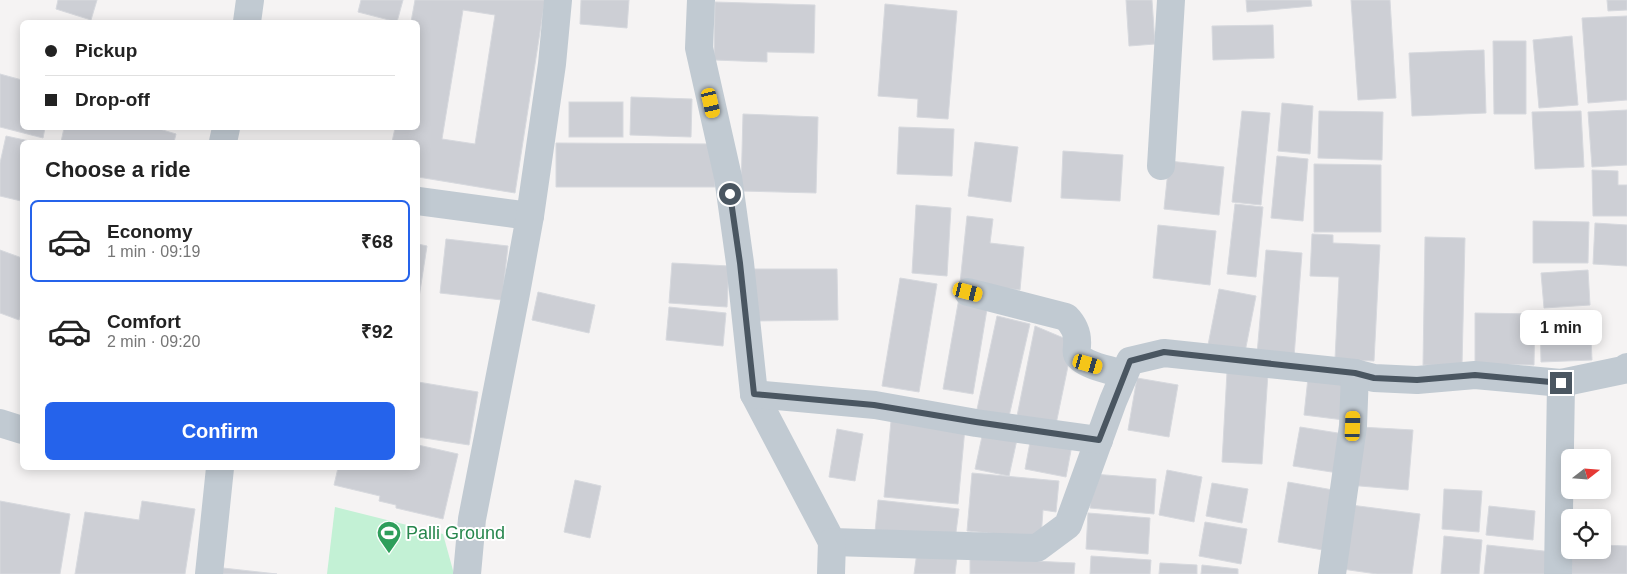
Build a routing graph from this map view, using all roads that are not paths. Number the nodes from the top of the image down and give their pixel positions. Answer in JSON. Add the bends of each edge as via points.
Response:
{"nodes":[{"id":1,"x":250,"y":0,"type":"edge"},
{"id":2,"x":558,"y":0,"type":"edge"},
{"id":3,"x":701,"y":0,"type":"edge"},
{"id":4,"x":1171,"y":0,"type":"edge"},
{"id":5,"x":247,"y":20,"type":"edge"},
{"id":6,"x":1161,"y":166,"type":"dead end"},
{"id":7,"x":420,"y":201,"type":"edge"},
{"id":8,"x":530,"y":216,"type":"junction"},
{"id":9,"x":968,"y":292,"type":"dead end"},
{"id":10,"x":1627,"y":367,"type":"edge"},
{"id":11,"x":1355,"y":373,"type":"junction"},
{"id":12,"x":1124,"y":374,"type":"junction"},
{"id":13,"x":1561,"y":383,"type":"junction"},
{"id":14,"x":754,"y":394,"type":"junction"},
{"id":15,"x":0,"y":423,"type":"edge"},
{"id":16,"x":20,"y":429,"type":"edge"},
{"id":17,"x":1099,"y":440,"type":"junction"},
{"id":18,"x":220,"y":470,"type":"edge"},
{"id":19,"x":832,"y":542,"type":"junction"},
{"id":20,"x":210,"y":574,"type":"edge"},
{"id":21,"x":467,"y":574,"type":"edge"},
{"id":22,"x":831,"y":574,"type":"edge"},
{"id":23,"x":1332,"y":574,"type":"edge"},
{"id":24,"x":1558,"y":574,"type":"edge"}],
"edges":[{"from":1,"to":5,"type":"street"},
{"from":2,"to":8,"type":"street"},
{"from":3,"to":14,"type":"street","via":[[699,48],[728,177]]},
{"from":4,"to":6,"type":"street"},
{"from":7,"to":8,"type":"street"},
{"from":8,"to":21,"type":"street","via":[[472,519]]},
{"from":9,"to":12,"type":"street","via":[[1066,318],[1078,336],[1077,354],[1081,359]]},
{"from":10,"to":13,"type":"street"},
{"from":11,"to":12,"type":"street","via":[[1164,352],[1130,361]]},
{"from":11,"to":13,"type":"street","via":[[1374,378],[1417,380],[1475,375]]},
{"from":11,"to":23,"type":"street","via":[[1353,426]]},
{"from":12,"to":17,"type":"street"},
{"from":13,"to":24,"type":"street"},
{"from":14,"to":17,"type":"street","via":[[874,405]]},
{"from":14,"to":19,"type":"street"},
{"from":15,"to":16,"type":"street"},
{"from":17,"to":19,"type":"street","via":[[1068,525],[1037,548]]},
{"from":18,"to":20,"type":"street"},
{"from":19,"to":22,"type":"street"}]}
